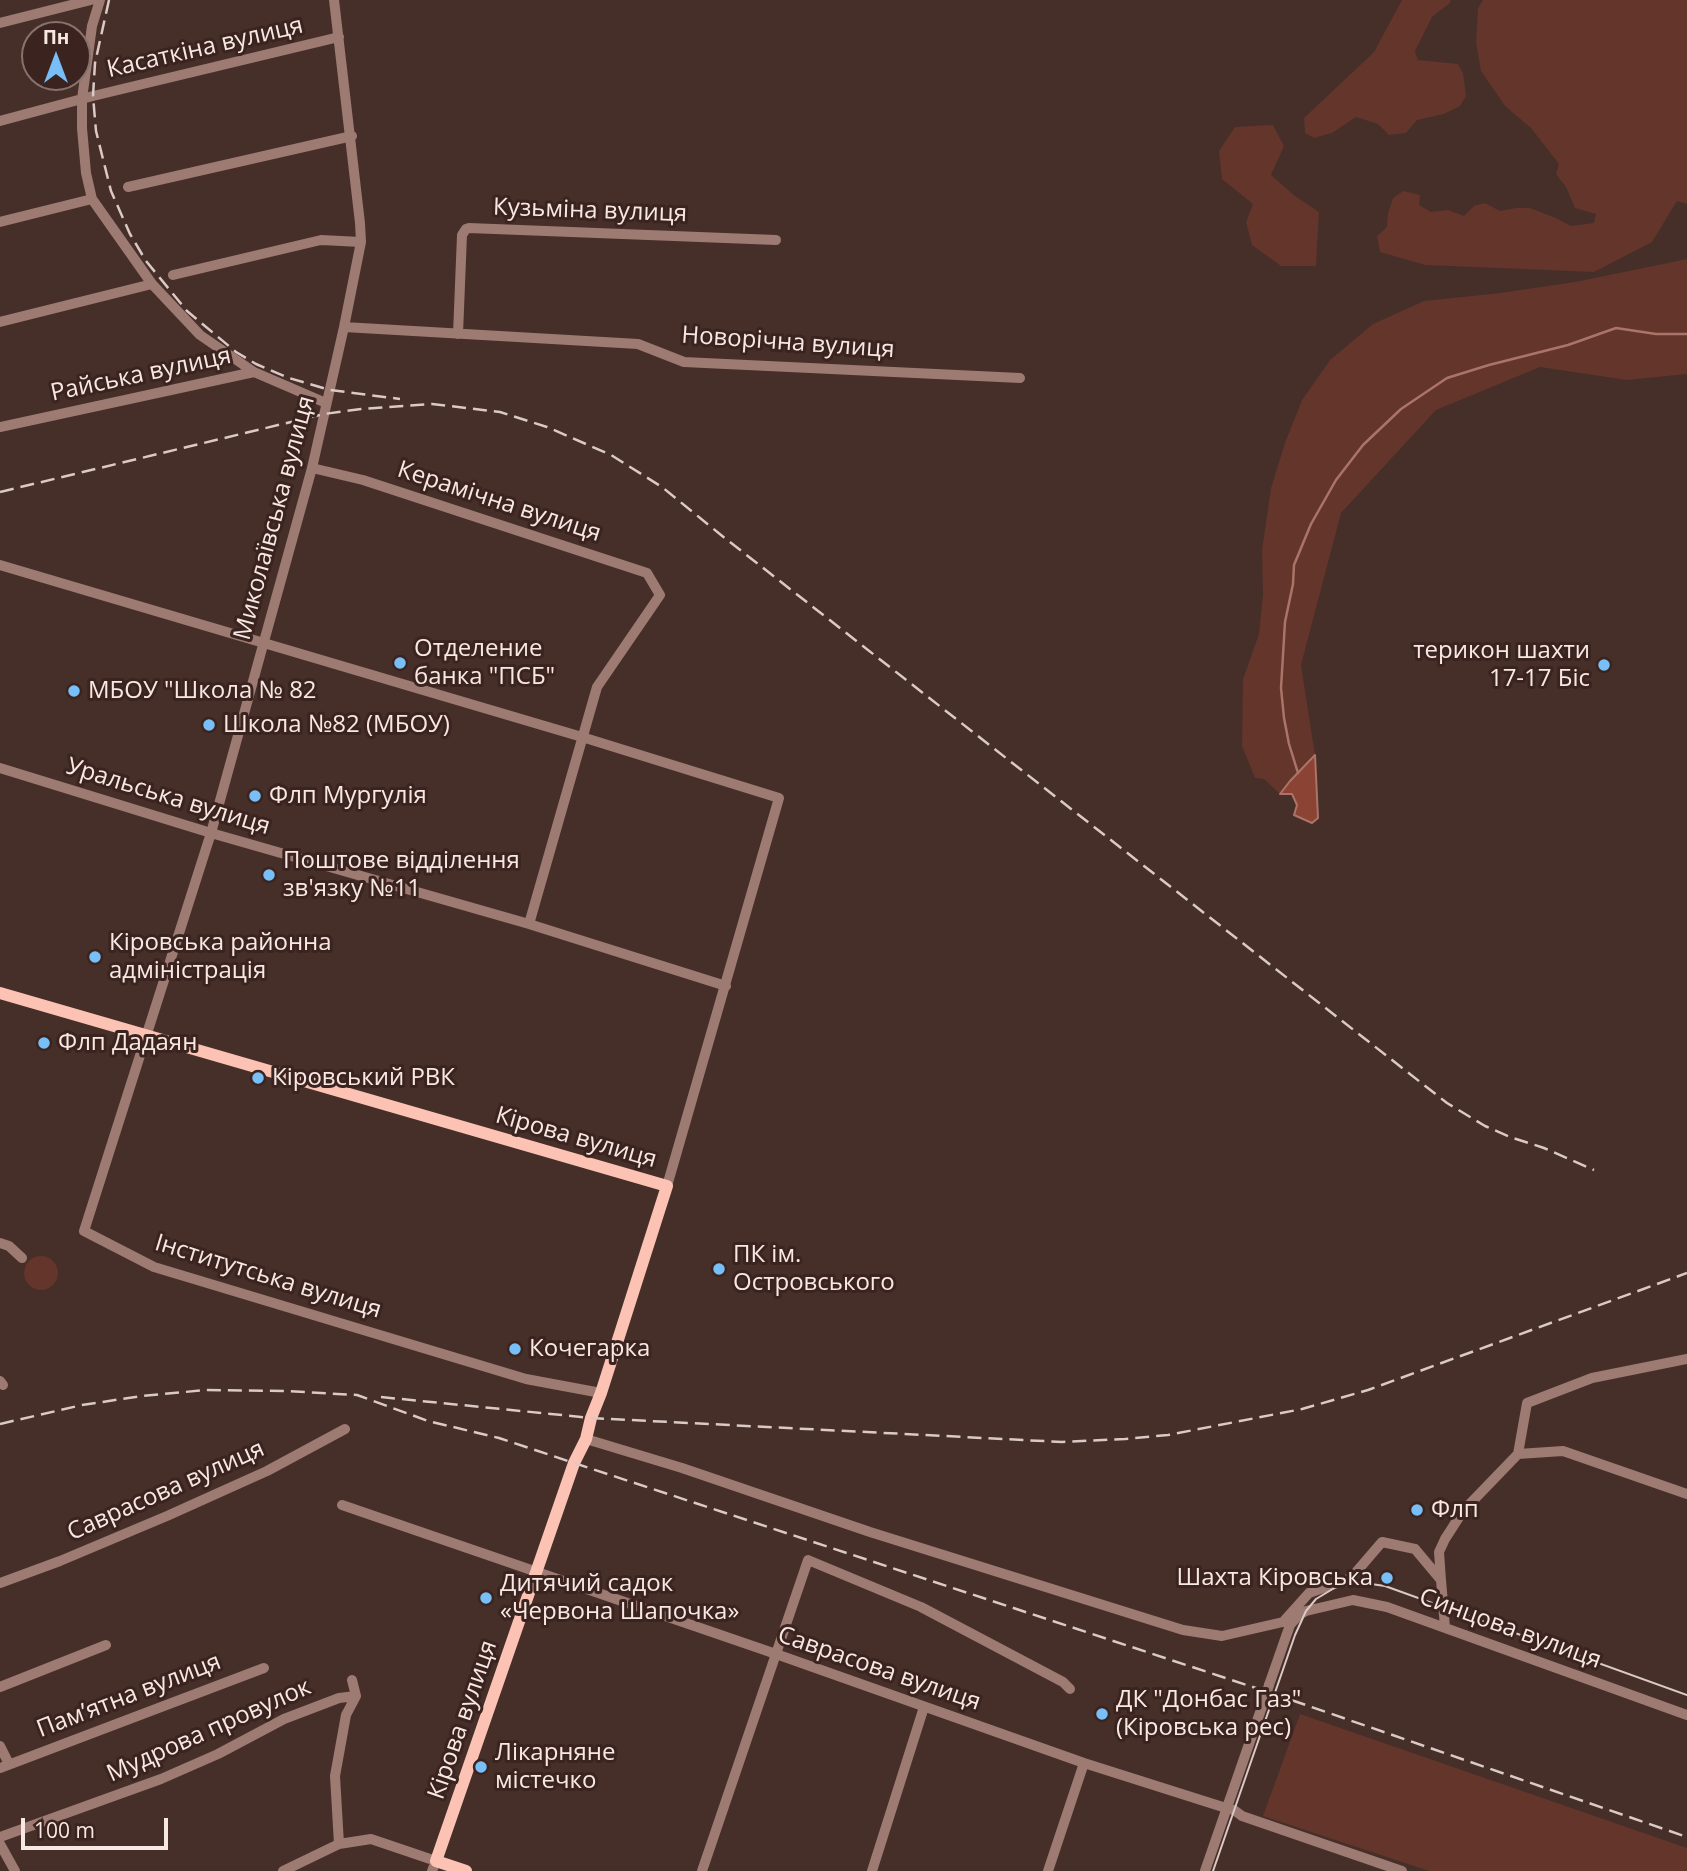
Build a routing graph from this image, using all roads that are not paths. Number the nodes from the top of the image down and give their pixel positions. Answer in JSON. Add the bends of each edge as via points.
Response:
{"nodes":[{"id":1,"x":91,"y":0,"type":"edge"},
{"id":2,"x":100,"y":0,"type":"edge"},
{"id":3,"x":334,"y":0,"type":"edge"},
{"id":4,"x":0,"y":23,"type":"edge"},
{"id":5,"x":339,"y":37,"type":"junction"},
{"id":6,"x":82,"y":99,"type":"junction"},
{"id":7,"x":0,"y":121,"type":"edge"},
{"id":8,"x":352,"y":136,"type":"junction"},
{"id":9,"x":128,"y":187,"type":"dead end"},
{"id":10,"x":92,"y":199,"type":"junction"},
{"id":11,"x":0,"y":222,"type":"edge"},
{"id":12,"x":776,"y":240,"type":"dead end"},
{"id":13,"x":361,"y":242,"type":"junction"},
{"id":14,"x":173,"y":275,"type":"dead end"},
{"id":15,"x":152,"y":284,"type":"junction"},
{"id":16,"x":0,"y":322,"type":"edge"},
{"id":17,"x":344,"y":327,"type":"junction"},
{"id":18,"x":458,"y":334,"type":"junction"},
{"id":19,"x":254,"y":372,"type":"junction"},
{"id":20,"x":1020,"y":378,"type":"dead end"},
{"id":21,"x":326,"y":403,"type":"junction"},
{"id":22,"x":0,"y":427,"type":"edge"},
{"id":23,"x":312,"y":468,"type":"junction"},
{"id":24,"x":0,"y":565,"type":"edge"},
{"id":25,"x":265,"y":643,"type":"junction"},
{"id":26,"x":582,"y":737,"type":"junction"},
{"id":27,"x":0,"y":768,"type":"edge"},
{"id":28,"x":211,"y":833,"type":"junction"},
{"id":29,"x":529,"y":924,"type":"junction"},
{"id":30,"x":726,"y":986,"type":"junction"},
{"id":31,"x":0,"y":993,"type":"edge"},
{"id":32,"x":147,"y":1035,"type":"junction"},
{"id":33,"x":667,"y":1186,"type":"junction"},
{"id":34,"x":0,"y":1243,"type":"edge"},
{"id":35,"x":23,"y":1258,"type":"dead end"},
{"id":36,"x":1687,"y":1359,"type":"edge"},
{"id":37,"x":601,"y":1393,"type":"junction"},
{"id":38,"x":345,"y":1429,"type":"dead end"},
{"id":39,"x":586,"y":1439,"type":"junction"},
{"id":40,"x":1518,"y":1454,"type":"junction"},
{"id":41,"x":1687,"y":1494,"type":"edge"},
{"id":42,"x":342,"y":1504,"type":"dead end"},
{"id":43,"x":537,"y":1572,"type":"junction"},
{"id":44,"x":1441,"y":1580,"type":"junction"},
{"id":45,"x":0,"y":1583,"type":"edge"},
{"id":46,"x":1445,"y":1627,"type":"junction"},
{"id":47,"x":106,"y":1645,"type":"dead end"},
{"id":48,"x":776,"y":1654,"type":"junction"},
{"id":49,"x":264,"y":1668,"type":"dead end"},
{"id":50,"x":352,"y":1680,"type":"dead end"},
{"id":51,"x":0,"y":1687,"type":"edge"},
{"id":52,"x":1070,"y":1689,"type":"dead end"},
{"id":53,"x":356,"y":1696,"type":"junction"},
{"id":54,"x":924,"y":1706,"type":"junction"},
{"id":55,"x":1687,"y":1715,"type":"edge"},
{"id":56,"x":0,"y":1746,"type":"edge"},
{"id":57,"x":1084,"y":1763,"type":"junction"},
{"id":58,"x":4,"y":1766,"type":"edge"},
{"id":59,"x":1226,"y":1808,"type":"junction"},
{"id":60,"x":0,"y":1837,"type":"edge"},
{"id":61,"x":0,"y":1844,"type":"edge"},
{"id":62,"x":339,"y":1844,"type":"junction"},
{"id":63,"x":300,"y":1866,"type":"edge"},
{"id":64,"x":434,"y":1866,"type":"edge"},
{"id":65,"x":1398,"y":1870,"type":"edge"},
{"id":66,"x":15,"y":1871,"type":"edge"},
{"id":67,"x":283,"y":1871,"type":"edge"},
{"id":68,"x":466,"y":1871,"type":"edge"},
{"id":69,"x":702,"y":1871,"type":"edge"},
{"id":70,"x":872,"y":1871,"type":"edge"},
{"id":71,"x":1048,"y":1871,"type":"edge"},
{"id":72,"x":1205,"y":1871,"type":"edge"}],
"edges":[{"from":1,"to":4,"type":"street"},
{"from":2,"to":6,"type":"street"},
{"from":3,"to":5,"type":"street","name":"Миколаївська вулиця"},
{"from":5,"to":6,"type":"street","name":"Касаткіна вулиця"},
{"from":5,"to":8,"type":"street","name":"Миколаївська вулиця"},
{"from":6,"to":7,"type":"street","name":"Касаткіна вулиця"},
{"from":6,"to":10,"type":"street"},
{"from":8,"to":9,"type":"street"},
{"from":8,"to":13,"type":"street","name":"Миколаївська вулиця"},
{"from":10,"to":11,"type":"street"},
{"from":10,"to":15,"type":"street"},
{"from":12,"to":18,"type":"street","name":"Кузьміна вулиця","via":[[469,228],[462,236]]},
{"from":13,"to":14,"type":"street","via":[[321,240]]},
{"from":13,"to":17,"type":"street","name":"Миколаївська вулиця"},
{"from":15,"to":16,"type":"street"},
{"from":15,"to":19,"type":"street","via":[[200,335]]},
{"from":17,"to":18,"type":"street","name":"Новорічна вулиця"},
{"from":17,"to":21,"type":"street","name":"Миколаївська вулиця"},
{"from":18,"to":20,"type":"street","name":"Новорічна вулиця","via":[[638,344],[684,362]]},
{"from":19,"to":21,"type":"street","name":"Райська вулиця"},
{"from":19,"to":22,"type":"street","name":"Райська вулиця"},
{"from":21,"to":23,"type":"street","name":"Миколаївська вулиця"},
{"from":23,"to":25,"type":"street","name":"Миколаївська вулиця"},
{"from":23,"to":26,"type":"street","name":"Керамічна вулиця","via":[[363,480],[648,573],[660,595],[597,687]]},
{"from":24,"to":25,"type":"street"},
{"from":25,"to":26,"type":"street"},
{"from":25,"to":28,"type":"street","name":"Миколаївська вулиця"},
{"from":26,"to":29,"type":"street"},
{"from":26,"to":30,"type":"street","via":[[779,798]]},
{"from":27,"to":28,"type":"street","name":"Уральська вулиця"},
{"from":28,"to":29,"type":"street","name":"Уральська вулиця"},
{"from":28,"to":32,"type":"street","name":"Миколаївська вулиця"},
{"from":29,"to":30,"type":"street","name":"Уральська вулиця"},
{"from":30,"to":33,"type":"street"},
{"from":31,"to":32,"type":"main road","name":"Кірова вулиця"},
{"from":32,"to":33,"type":"main road","name":"Кірова вулиця"},
{"from":32,"to":37,"type":"street","name":"Інститутська вулиця","via":[[84,1231],[154,1267],[526,1379]]},
{"from":33,"to":37,"type":"main road","name":"Кірова вулиця"},
{"from":34,"to":35,"type":"street"},
{"from":36,"to":40,"type":"street","via":[[1592,1378],[1527,1403]]},
{"from":37,"to":39,"type":"main road","name":"Кірова вулиця"},
{"from":38,"to":45,"type":"street","name":"Саврасова вулиця","via":[[267,1472]]},
{"from":39,"to":43,"type":"main road","name":"Кірова вулиця"},
{"from":39,"to":44,"type":"street","via":[[1183,1630],[1222,1636],[1283,1622],[1309,1593],[1351,1578],[1382,1542],[1415,1549]]},
{"from":40,"to":41,"type":"street","via":[[1563,1451]]},
{"from":40,"to":44,"type":"street","via":[[1463,1511],[1445,1539],[1439,1552]]},
{"from":42,"to":43,"type":"street","name":"Саврасова вулиця"},
{"from":43,"to":48,"type":"street","name":"Саврасова вулиця"},
{"from":43,"to":64,"type":"main road","name":"Кірова вулиця"},
{"from":44,"to":46,"type":"street"},
{"from":46,"to":55,"type":"street","name":"Синцова вулиця"},
{"from":46,"to":59,"type":"street","name":"Синцова вулиця","bridge":true,"via":[[1353,1600],[1300,1614],[1290,1625]]},
{"from":47,"to":51,"type":"street"},
{"from":48,"to":52,"type":"street","via":[[808,1560],[921,1607]]},
{"from":48,"to":54,"type":"street","name":"Саврасова вулиця"},
{"from":48,"to":69,"type":"street"},
{"from":49,"to":58,"type":"street","name":"Пам’ятна вулиця"},
{"from":50,"to":53,"type":"street"},
{"from":53,"to":60,"type":"street","name":"Мудрова провулок","via":[[284,1719],[161,1779]]},
{"from":53,"to":62,"type":"street","via":[[346,1715],[335,1776]]},
{"from":54,"to":57,"type":"street","name":"Саврасова вулиця"},
{"from":54,"to":70,"type":"street"},
{"from":56,"to":58,"type":"street","name":"Пам’ятна вулиця"},
{"from":57,"to":59,"type":"street","name":"Саврасова вулиця"},
{"from":57,"to":71,"type":"street"},
{"from":59,"to":65,"type":"street","name":"Саврасова вулиця"},
{"from":59,"to":72,"type":"street"},
{"from":61,"to":66,"type":"street"},
{"from":62,"to":63,"type":"street"},
{"from":62,"to":64,"type":"street","via":[[371,1839]]},
{"from":63,"to":67,"type":"street"},
{"from":64,"to":68,"type":"main road"}]}
